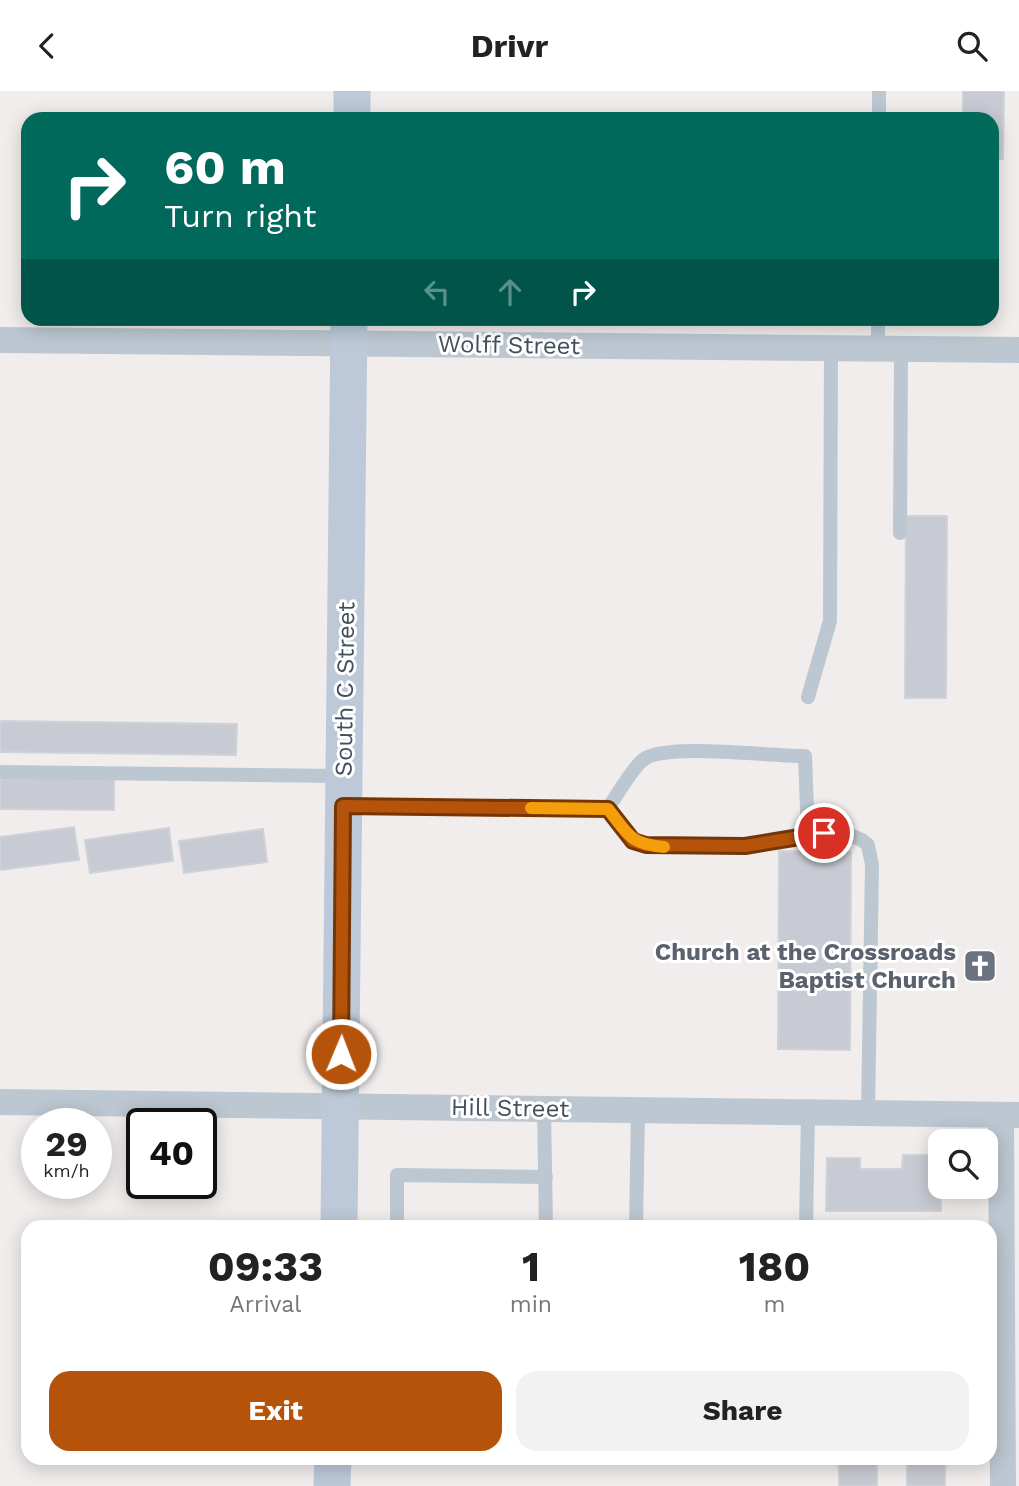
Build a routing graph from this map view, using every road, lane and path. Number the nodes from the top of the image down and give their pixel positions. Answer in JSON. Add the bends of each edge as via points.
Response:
{"nodes":[{"id":1,"x":352,"y":91,"type":"edge"},
{"id":2,"x":879,"y":91,"type":"edge"},
{"id":3,"x":352,"y":112,"type":"edge"},
{"id":4,"x":879,"y":112,"type":"edge"},
{"id":5,"x":881,"y":326,"type":"edge"},
{"id":6,"x":349,"y":331,"type":"edge"},
{"id":7,"x":0,"y":340,"type":"edge"},
{"id":8,"x":831,"y":348,"type":"junction"},
{"id":9,"x":889,"y":349,"type":"junction"},
{"id":10,"x":1019,"y":350,"type":"edge"},
{"id":11,"x":900,"y":533,"type":"dead end"},
{"id":12,"x":808,"y":697,"type":"dead end"},
{"id":13,"x":0,"y":772,"type":"edge"},
{"id":14,"x":344,"y":791,"type":"junction"},
{"id":15,"x":608,"y":809,"type":"junction"},
{"id":16,"x":808,"y":835,"type":"junction"},
{"id":17,"x":0,"y":1102,"type":"edge"},
{"id":18,"x":340,"y":1106,"type":"junction"},
{"id":19,"x":544,"y":1109,"type":"junction"},
{"id":20,"x":638,"y":1110,"type":"junction"},
{"id":21,"x":808,"y":1112,"type":"junction"},
{"id":22,"x":868,"y":1113,"type":"junction"},
{"id":23,"x":1010,"y":1115,"type":"edge"},
{"id":24,"x":546,"y":1177,"type":"junction"},
{"id":25,"x":339,"y":1220,"type":"edge"},
{"id":26,"x":397,"y":1220,"type":"edge"},
{"id":27,"x":546,"y":1220,"type":"edge"},
{"id":28,"x":636,"y":1220,"type":"edge"},
{"id":29,"x":806,"y":1220,"type":"edge"},
{"id":30,"x":332,"y":1465,"type":"edge"},
{"id":31,"x":332,"y":1486,"type":"edge"},
{"id":32,"x":1003,"y":1486,"type":"edge"}],
"edges":[{"from":1,"to":3,"type":"street"},
{"from":2,"to":4,"type":"lane"},
{"from":5,"to":9,"type":"lane"},
{"from":6,"to":7,"type":"street","name":"Wolff Street"},
{"from":6,"to":8,"type":"street","name":"Wolff Street"},
{"from":6,"to":14,"type":"street","name":"South C Street"},
{"from":8,"to":9,"type":"street","name":"Wolff Street"},
{"from":8,"to":12,"type":"lane","via":[[830,621]]},
{"from":9,"to":10,"type":"street","name":"Wolff Street"},
{"from":9,"to":11,"type":"lane"},
{"from":13,"to":14,"type":"lane"},
{"from":14,"to":15,"type":"lane"},
{"from":14,"to":18,"type":"street","name":"South C Street"},
{"from":15,"to":16,"type":"lane","via":[[633,841],[646,845],[745,846]]},
{"from":15,"to":16,"type":"lane","via":[[643,759],[663,753],[805,756]]},
{"from":16,"to":22,"type":"lane","via":[[840,831],[868,845],[872,865]]},
{"from":17,"to":18,"type":"street","name":"Hill Street"},
{"from":18,"to":19,"type":"street","name":"Hill Street"},
{"from":18,"to":25,"type":"street","name":"South C Street"},
{"from":19,"to":20,"type":"street","name":"Hill Street"},
{"from":19,"to":24,"type":"lane"},
{"from":20,"to":21,"type":"street","name":"Hill Street"},
{"from":20,"to":28,"type":"lane"},
{"from":21,"to":22,"type":"street","name":"Hill Street"},
{"from":21,"to":29,"type":"lane"},
{"from":22,"to":23,"type":"street","name":"Hill Street"},
{"from":23,"to":32,"type":"street"},
{"from":24,"to":26,"type":"lane","via":[[397,1175]]},
{"from":24,"to":27,"type":"lane"},
{"from":30,"to":31,"type":"street"}]}
